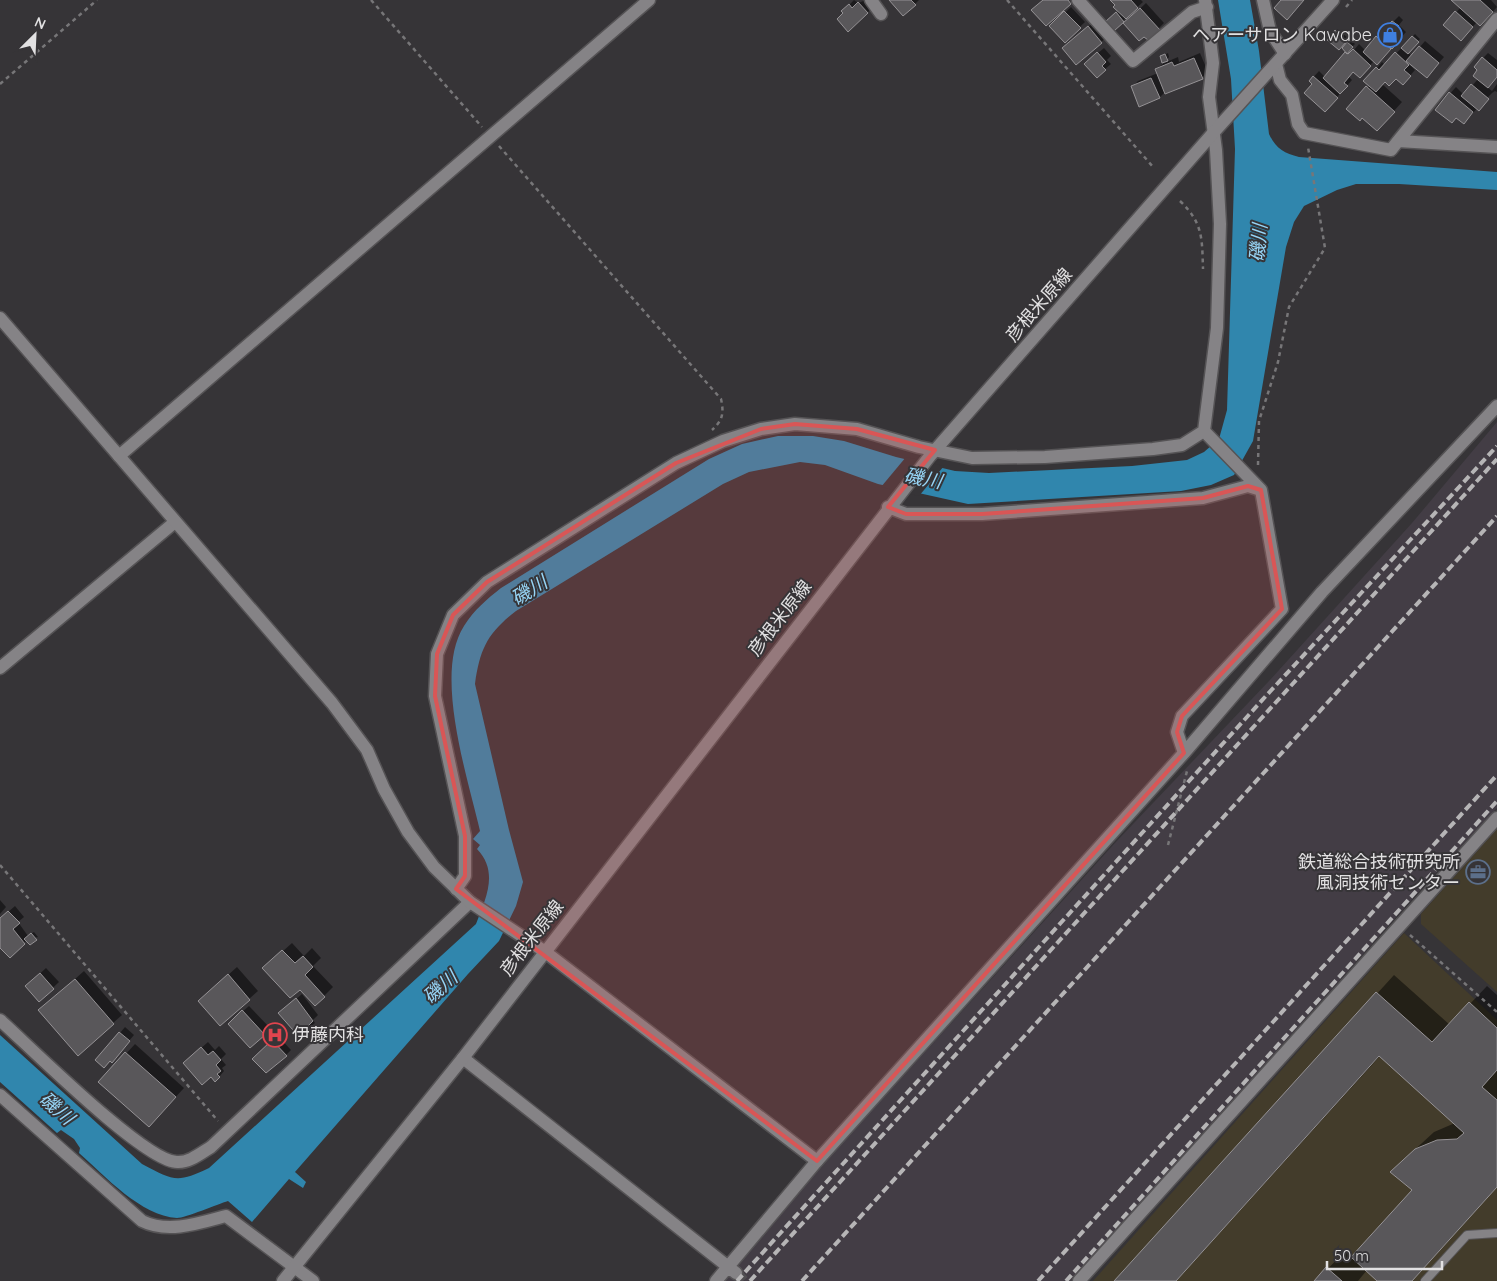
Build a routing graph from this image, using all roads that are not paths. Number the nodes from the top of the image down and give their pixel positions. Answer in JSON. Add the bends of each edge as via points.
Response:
{"nodes":[{"id":1,"x":649,"y":0,"type":"edge"},
{"id":2,"x":871,"y":0,"type":"edge"},
{"id":3,"x":1078,"y":0,"type":"edge"},
{"id":4,"x":1263,"y":0,"type":"edge"},
{"id":5,"x":1333,"y":0,"type":"edge"},
{"id":6,"x":1206,"y":4,"type":"edge"},
{"id":7,"x":881,"y":14,"type":"dead end"},
{"id":8,"x":1497,"y":20,"type":"edge"},
{"id":9,"x":1285,"y":54,"type":"junction"},
{"id":10,"x":1274,"y":67,"type":"junction"},
{"id":11,"x":1217,"y":128,"type":"junction"},
{"id":12,"x":1398,"y":141,"type":"junction"},
{"id":13,"x":1497,"y":147,"type":"edge"},
{"id":14,"x":0,"y":318,"type":"edge"},
{"id":15,"x":1497,"y":406,"type":"edge"},
{"id":16,"x":1206,"y":434,"type":"junction"},
{"id":17,"x":932,"y":453,"type":"junction"},
{"id":18,"x":119,"y":456,"type":"junction"},
{"id":19,"x":1257,"y":485,"type":"junction"},
{"id":20,"x":891,"y":503,"type":"junction"},
{"id":21,"x":175,"y":522,"type":"junction"},
{"id":22,"x":0,"y":668,"type":"edge"},
{"id":23,"x":1184,"y":753,"type":"junction"},
{"id":24,"x":1497,"y":818,"type":"edge"},
{"id":25,"x":456,"y":889,"type":"junction"},
{"id":26,"x":472,"y":903,"type":"junction"},
{"id":27,"x":544,"y":951,"type":"junction"},
{"id":28,"x":0,"y":1020,"type":"edge"},
{"id":29,"x":463,"y":1058,"type":"junction"},
{"id":30,"x":0,"y":1095,"type":"edge"},
{"id":31,"x":817,"y":1162,"type":"junction"},
{"id":32,"x":1497,"y":1233,"type":"edge"},
{"id":33,"x":294,"y":1267,"type":"junction"},
{"id":34,"x":733,"y":1270,"type":"junction"},
{"id":35,"x":283,"y":1281,"type":"edge"},
{"id":36,"x":313,"y":1281,"type":"edge"},
{"id":37,"x":716,"y":1281,"type":"edge"},
{"id":38,"x":1079,"y":1281,"type":"edge"},
{"id":39,"x":1425,"y":1281,"type":"edge"}],
"edges":[{"from":1,"to":18,"type":"street"},
{"from":2,"to":7,"type":"street"},
{"from":3,"to":6,"type":"street","via":[[1133,61]]},
{"from":4,"to":9,"type":"street","via":[[1270,31]]},
{"from":5,"to":9,"type":"street","name":"彦根米原線"},
{"from":6,"to":11,"type":"street","via":[[1213,63],[1209,97]]},
{"from":8,"to":12,"type":"street"},
{"from":9,"to":10,"type":"street","name":"彦根米原線"},
{"from":10,"to":11,"type":"street","name":"彦根米原線"},
{"from":10,"to":12,"type":"street","via":[[1292,95],[1298,124],[1304,134],[1391,150]]},
{"from":11,"to":16,"type":"street","via":[[1220,254],[1217,328]]},
{"from":11,"to":17,"type":"street","name":"彦根米原線"},
{"from":12,"to":13,"type":"street"},
{"from":14,"to":18,"type":"street"},
{"from":15,"to":23,"type":"street","via":[[1322,592]]},
{"from":16,"to":17,"type":"street","via":[[1182,445],[1153,450],[972,458]]},
{"from":16,"to":19,"type":"street"},
{"from":17,"to":20,"type":"street","name":"彦根米原線"},
{"from":17,"to":25,"type":"street","via":[[857,429],[795,424],[762,429],[723,441],[676,463],[487,582],[453,615],[437,654],[435,696],[465,836],[465,876]]},
{"from":18,"to":21,"type":"street"},
{"from":19,"to":20,"type":"street","via":[[1203,498],[982,514],[906,514]]},
{"from":19,"to":23,"type":"street","via":[[1282,609],[1182,716],[1177,732]]},
{"from":20,"to":27,"type":"street","name":"彦根米原線"},
{"from":21,"to":22,"type":"street"},
{"from":21,"to":25,"type":"street","via":[[332,703],[367,750],[408,832],[434,867]]},
{"from":23,"to":31,"type":"street"},
{"from":24,"to":38,"type":"street"},
{"from":25,"to":26,"type":"street"},
{"from":26,"to":27,"type":"street"},
{"from":26,"to":28,"type":"street","via":[[211,1147],[192,1159],[165,1160],[125,1134]]},
{"from":27,"to":29,"type":"street","name":"彦根米原線"},
{"from":27,"to":31,"type":"street"},
{"from":29,"to":33,"type":"street","name":"彦根米原線"},
{"from":29,"to":34,"type":"street"},
{"from":30,"to":33,"type":"street","via":[[142,1221],[174,1228],[226,1216]]},
{"from":31,"to":34,"type":"street"},
{"from":32,"to":39,"type":"lane","via":[[1468,1236]]},
{"from":33,"to":35,"type":"street","name":"彦根米原線"},
{"from":33,"to":36,"type":"street"},
{"from":34,"to":37,"type":"street"}]}
